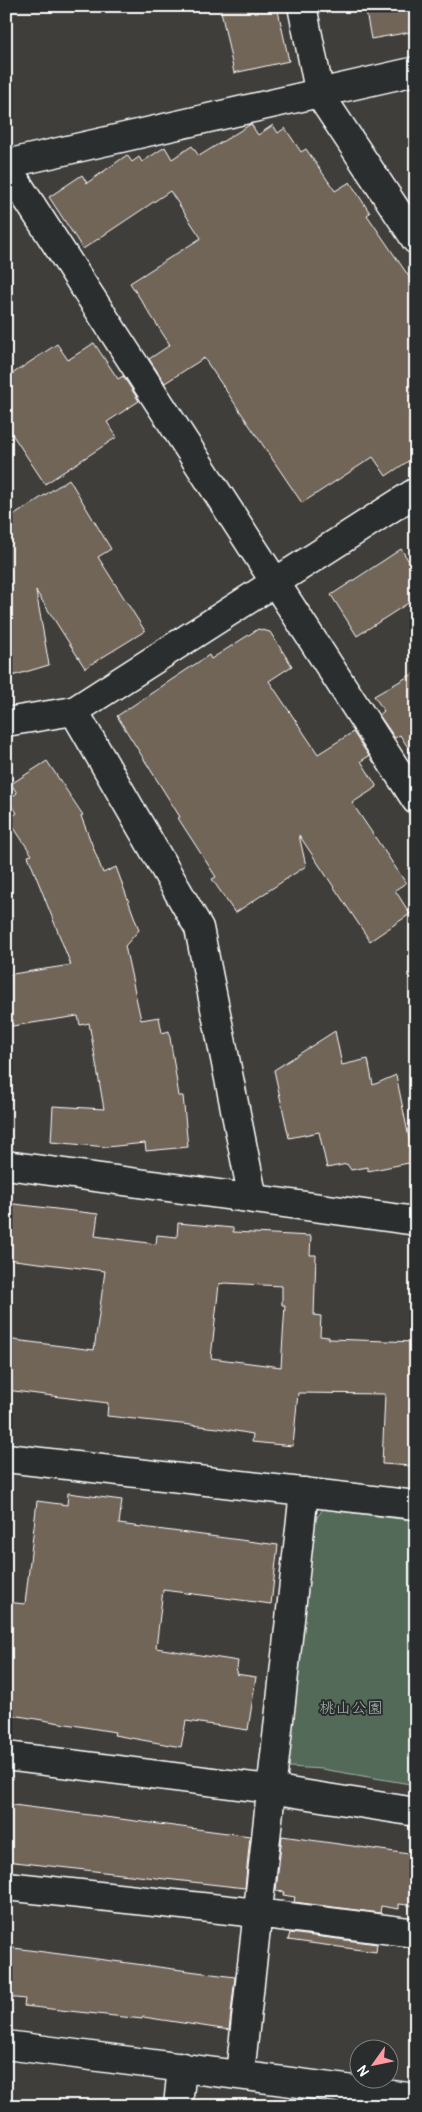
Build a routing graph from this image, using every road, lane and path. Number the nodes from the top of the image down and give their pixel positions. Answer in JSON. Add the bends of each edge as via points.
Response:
{"nodes":[{"id":1,"x":302,"y":6,"type":"edge"},
{"id":2,"x":416,"y":71,"type":"edge"},
{"id":3,"x":320,"y":95,"type":"junction"},
{"id":4,"x":6,"y":165,"type":"edge"},
{"id":5,"x":416,"y":240,"type":"edge"},
{"id":6,"x":416,"y":492,"type":"edge"},
{"id":7,"x":275,"y":582,"type":"junction"},
{"id":8,"x":74,"y":710,"type":"junction"},
{"id":9,"x":6,"y":722,"type":"edge"},
{"id":10,"x":416,"y":800,"type":"edge"},
{"id":11,"x":6,"y":1165,"type":"edge"},
{"id":12,"x":253,"y":1199,"type":"junction"},
{"id":13,"x":416,"y":1221,"type":"edge"},
{"id":14,"x":6,"y":1458,"type":"edge"},
{"id":15,"x":304,"y":1492,"type":"junction"},
{"id":16,"x":416,"y":1505,"type":"edge"},
{"id":17,"x":6,"y":1756,"type":"edge"},
{"id":18,"x":270,"y":1789,"type":"junction"},
{"id":19,"x":416,"y":1812,"type":"edge"},
{"id":20,"x":6,"y":1886,"type":"edge"},
{"id":21,"x":257,"y":1913,"type":"junction"},
{"id":22,"x":416,"y":1933,"type":"edge"},
{"id":23,"x":6,"y":2045,"type":"edge"},
{"id":24,"x":182,"y":2067,"type":"junction"},
{"id":25,"x":240,"y":2074,"type":"junction"},
{"id":26,"x":416,"y":2098,"type":"edge"},
{"id":27,"x":178,"y":2106,"type":"edge"}],
"edges":[{"from":1,"to":3,"type":"street"},
{"from":2,"to":3,"type":"street"},
{"from":3,"to":4,"type":"street"},
{"from":3,"to":5,"type":"street"},
{"from":4,"to":7,"type":"street"},
{"from":6,"to":7,"type":"street"},
{"from":7,"to":8,"type":"street"},
{"from":7,"to":10,"type":"street"},
{"from":8,"to":9,"type":"street"},
{"from":8,"to":12,"type":"street","via":[[199,928]]},
{"from":11,"to":12,"type":"street"},
{"from":12,"to":13,"type":"street"},
{"from":14,"to":15,"type":"street"},
{"from":15,"to":16,"type":"street"},
{"from":15,"to":18,"type":"street"},
{"from":17,"to":18,"type":"street"},
{"from":18,"to":19,"type":"street"},
{"from":18,"to":21,"type":"street"},
{"from":20,"to":21,"type":"street"},
{"from":21,"to":22,"type":"street"},
{"from":21,"to":25,"type":"street"},
{"from":23,"to":24,"type":"street"},
{"from":24,"to":25,"type":"street"},
{"from":24,"to":27,"type":"street"},
{"from":25,"to":26,"type":"street"}]}
